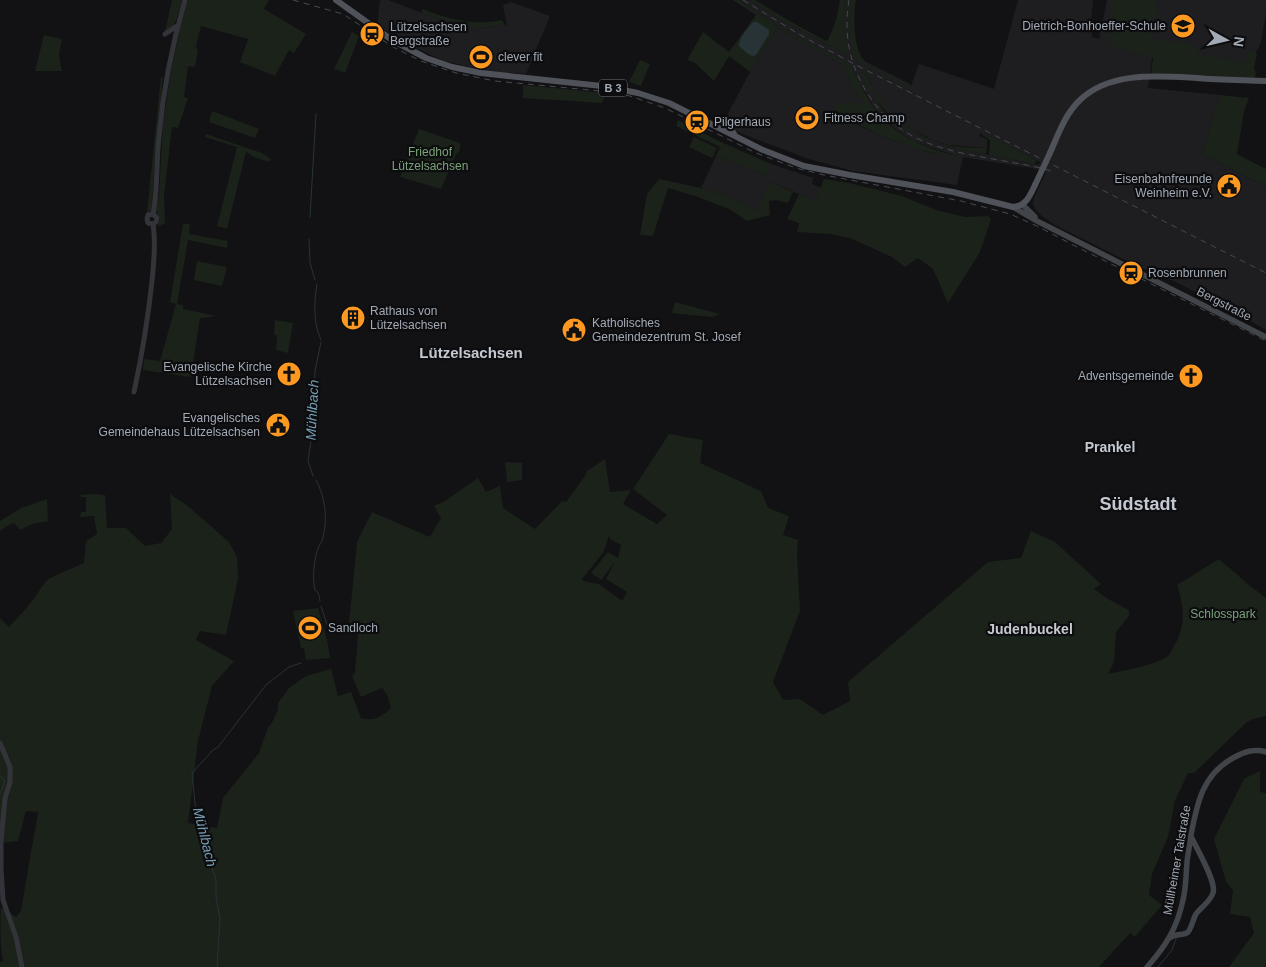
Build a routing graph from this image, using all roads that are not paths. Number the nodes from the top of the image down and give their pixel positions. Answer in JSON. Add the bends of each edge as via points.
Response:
{"nodes":[{"id":1,"x":185,"y":0,"type":"edge"},
{"id":2,"x":336,"y":0,"type":"edge"},
{"id":3,"x":178,"y":25,"type":"junction"},
{"id":4,"x":165,"y":34,"type":"dead end"},
{"id":5,"x":1266,"y":81,"type":"edge"},
{"id":6,"x":728,"y":120,"type":"dead end"},
{"id":7,"x":736,"y":137,"type":"junction"},
{"id":8,"x":1029,"y":199,"type":"junction"},
{"id":9,"x":1023,"y":205,"type":"junction"},
{"id":10,"x":1013,"y":207,"type":"junction"},
{"id":11,"x":1030,"y":214,"type":"junction"},
{"id":12,"x":1266,"y":337,"type":"edge"},
{"id":13,"x":134,"y":392,"type":"dead end"},
{"id":14,"x":0,"y":743,"type":"edge"},
{"id":15,"x":1266,"y":752,"type":"edge"},
{"id":16,"x":1191,"y":836,"type":"junction"},
{"id":17,"x":1197,"y":849,"type":"junction"},
{"id":18,"x":1188,"y":852,"type":"junction"},
{"id":19,"x":1175,"y":932,"type":"junction"},
{"id":20,"x":22,"y":967,"type":"edge"},
{"id":21,"x":1147,"y":967,"type":"edge"}],
"edges":[{"from":1,"to":3,"type":"street"},
{"from":2,"to":7,"type":"main road","number":"B 3","via":[[392,40],[440,63],[476,72],[638,93],[669,104]]},
{"from":3,"to":4,"type":"street"},
{"from":3,"to":13,"type":"street","via":[[162,110],[153,214],[147,219],[153,224],[155,235],[150,298]]},
{"from":5,"to":8,"type":"main road","bridge":true,"via":[[1150,77],[1123,79],[1091,91],[1081,98],[1063,122]]},
{"from":6,"to":7,"type":"main road"},
{"from":7,"to":10,"type":"main road","number":"B 3","via":[[792,162],[819,169],[954,192]]},
{"from":8,"to":9,"type":"main road"},
{"from":8,"to":11,"type":"main road"},
{"from":9,"to":10,"type":"main road","number":"B 3"},
{"from":9,"to":11,"type":"main road"},
{"from":10,"to":11,"type":"main road","name":"Bergstraße"},
{"from":11,"to":12,"type":"main road","name":"Bergstraße","via":[[1039,222]]},
{"from":14,"to":20,"type":"street","via":[[10,767],[1,841],[4,900]]},
{"from":15,"to":16,"type":"main road","name":"Müllheimer Talstraße","via":[[1252,750],[1230,759],[1215,771],[1201,793]]},
{"from":16,"to":17,"type":"main road"},
{"from":16,"to":18,"type":"main road","name":"Müllheimer Talstraße"},
{"from":17,"to":18,"type":"main road"},
{"from":17,"to":19,"type":"main road","via":[[1214,890],[1188,931],[1184,934]]},
{"from":18,"to":19,"type":"main road","name":"Müllheimer Talstraße","via":[[1183,901]]},
{"from":19,"to":21,"type":"main road"}]}
